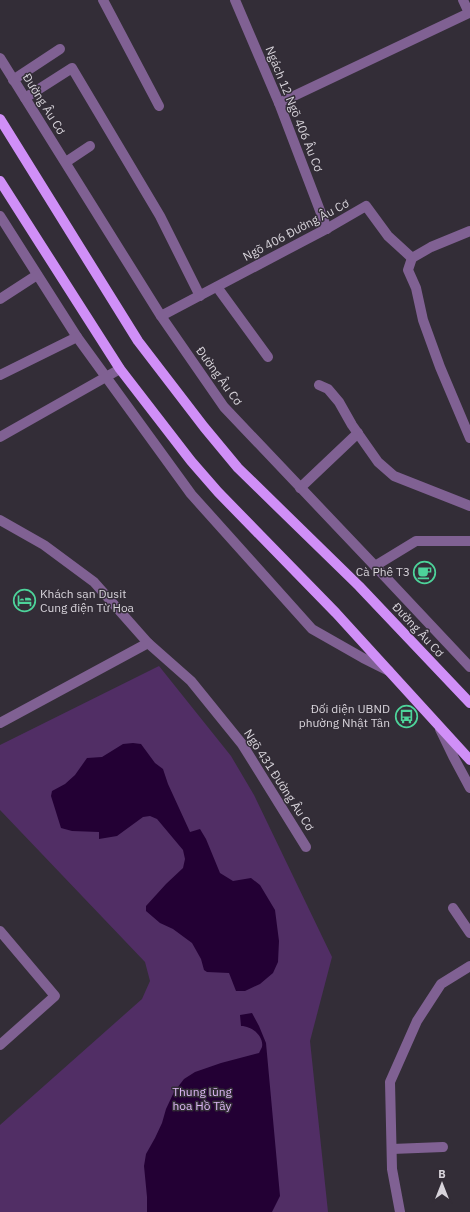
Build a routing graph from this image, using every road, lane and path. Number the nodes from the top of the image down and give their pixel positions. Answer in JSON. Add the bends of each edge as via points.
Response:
{"nodes":[{"id":1,"x":103,"y":0,"type":"edge"},
{"id":2,"x":235,"y":0,"type":"edge"},
{"id":3,"x":463,"y":0,"type":"edge"},
{"id":4,"x":60,"y":49,"type":"dead end"},
{"id":5,"x":0,"y":58,"type":"edge"},
{"id":6,"x":13,"y":80,"type":"junction"},
{"id":7,"x":24,"y":98,"type":"junction"},
{"id":8,"x":279,"y":103,"type":"junction"},
{"id":9,"x":159,"y":106,"type":"dead end"},
{"id":10,"x":0,"y":119,"type":"edge"},
{"id":11,"x":90,"y":146,"type":"dead end"},
{"id":12,"x":66,"y":162,"type":"junction"},
{"id":13,"x":0,"y":181,"type":"edge"},
{"id":14,"x":1,"y":222,"type":"edge"},
{"id":15,"x":327,"y":229,"type":"junction"},
{"id":16,"x":470,"y":231,"type":"edge"},
{"id":17,"x":412,"y":258,"type":"junction"},
{"id":18,"x":38,"y":275,"type":"junction"},
{"id":19,"x":218,"y":286,"type":"junction"},
{"id":20,"x":200,"y":296,"type":"junction"},
{"id":21,"x":0,"y":300,"type":"edge"},
{"id":22,"x":161,"y":316,"type":"junction"},
{"id":23,"x":77,"y":337,"type":"junction"},
{"id":24,"x":268,"y":357,"type":"dead end"},
{"id":25,"x":120,"y":369,"type":"junction"},
{"id":26,"x":0,"y":375,"type":"edge"},
{"id":27,"x":105,"y":377,"type":"junction"},
{"id":28,"x":319,"y":385,"type":"dead end"},
{"id":29,"x":358,"y":433,"type":"junction"},
{"id":30,"x":0,"y":437,"type":"edge"},
{"id":31,"x":470,"y":438,"type":"edge"},
{"id":32,"x":300,"y":488,"type":"junction"},
{"id":33,"x":470,"y":506,"type":"edge"},
{"id":34,"x":0,"y":520,"type":"edge"},
{"id":35,"x":470,"y":541,"type":"edge"},
{"id":36,"x":375,"y":566,"type":"junction"},
{"id":37,"x":148,"y":643,"type":"junction"},
{"id":38,"x":470,"y":667,"type":"edge"},
{"id":39,"x":392,"y":673,"type":"junction"},
{"id":40,"x":470,"y":703,"type":"edge"},
{"id":41,"x":0,"y":723,"type":"edge"},
{"id":42,"x":437,"y":723,"type":"junction"},
{"id":43,"x":470,"y":760,"type":"edge"},
{"id":44,"x":470,"y":788,"type":"edge"},
{"id":45,"x":306,"y":847,"type":"dead end"},
{"id":46,"x":453,"y":908,"type":"dead end"},
{"id":47,"x":0,"y":931,"type":"edge"},
{"id":48,"x":470,"y":933,"type":"edge"},
{"id":49,"x":470,"y":966,"type":"edge"},
{"id":50,"x":0,"y":1045,"type":"edge"},
{"id":51,"x":443,"y":1147,"type":"dead end"},
{"id":52,"x":392,"y":1149,"type":"junction"},
{"id":53,"x":400,"y":1212,"type":"edge"}],
"edges":[{"from":1,"to":9,"type":"street"},
{"from":2,"to":8,"type":"street","name":"Ngách 12 Ngõ 406 Âu Cơ"},
{"from":3,"to":8,"type":"street","via":[[469,13]]},
{"from":4,"to":6,"type":"street"},
{"from":5,"to":6,"type":"street","name":"Đường Âu Cơ"},
{"from":6,"to":7,"type":"street","name":"Đường Âu Cơ"},
{"from":7,"to":12,"type":"street","name":"Đường Âu Cơ"},
{"from":7,"to":20,"type":"street","via":[[72,68],[160,216]]},
{"from":8,"to":15,"type":"street","name":"Ngách 12 Ngõ 406 Âu Cơ"},
{"from":10,"to":40,"type":"main road","name":"Đường Âu Cơ","via":[[138,341],[204,427],[238,468],[359,586]]},
{"from":11,"to":12,"type":"street"},
{"from":12,"to":22,"type":"street","name":"Đường Âu Cơ"},
{"from":13,"to":25,"type":"main road"},
{"from":14,"to":18,"type":"street"},
{"from":15,"to":17,"type":"street","name":"Ngõ 406 Đường Âu Cơ","via":[[366,206],[388,236]]},
{"from":15,"to":19,"type":"street","name":"Ngõ 406 Đường Âu Cơ"},
{"from":16,"to":17,"type":"street"},
{"from":17,"to":31,"type":"street","via":[[408,270],[416,288],[423,320]]},
{"from":18,"to":21,"type":"street"},
{"from":18,"to":23,"type":"street"},
{"from":19,"to":20,"type":"street","name":"Ngõ 406 Đường Âu Cơ"},
{"from":19,"to":24,"type":"street"},
{"from":20,"to":22,"type":"street","name":"Ngõ 406 Đường Âu Cơ"},
{"from":22,"to":32,"type":"street","name":"Đường Âu Cơ","via":[[224,407]]},
{"from":23,"to":26,"type":"street"},
{"from":23,"to":27,"type":"street"},
{"from":25,"to":27,"type":"street"},
{"from":25,"to":39,"type":"main road","via":[[218,492]]},
{"from":27,"to":30,"type":"street"},
{"from":27,"to":39,"type":"street","via":[[191,494],[312,629]]},
{"from":28,"to":29,"type":"street","via":[[328,389],[339,402]]},
{"from":29,"to":32,"type":"street"},
{"from":29,"to":33,"type":"street","via":[[378,462],[394,476]]},
{"from":32,"to":36,"type":"street","name":"Đường Âu Cơ"},
{"from":34,"to":37,"type":"street","name":"Ngõ 431 Đường Âu Cơ","via":[[44,545],[94,582]]},
{"from":35,"to":36,"type":"street","via":[[416,542]]},
{"from":36,"to":38,"type":"street","name":"Đường Âu Cơ"},
{"from":37,"to":41,"type":"street"},
{"from":37,"to":45,"type":"street","name":"Ngõ 431 Đường Âu Cơ","via":[[190,682],[242,744]]},
{"from":39,"to":42,"type":"main road"},
{"from":42,"to":43,"type":"main road"},
{"from":42,"to":44,"type":"street"},
{"from":46,"to":48,"type":"street"},
{"from":47,"to":50,"type":"street","via":[[55,996]]},
{"from":49,"to":52,"type":"street","via":[[441,984],[417,1021],[390,1082]]},
{"from":51,"to":52,"type":"street"},
{"from":52,"to":53,"type":"street","via":[[392,1170]]}]}
